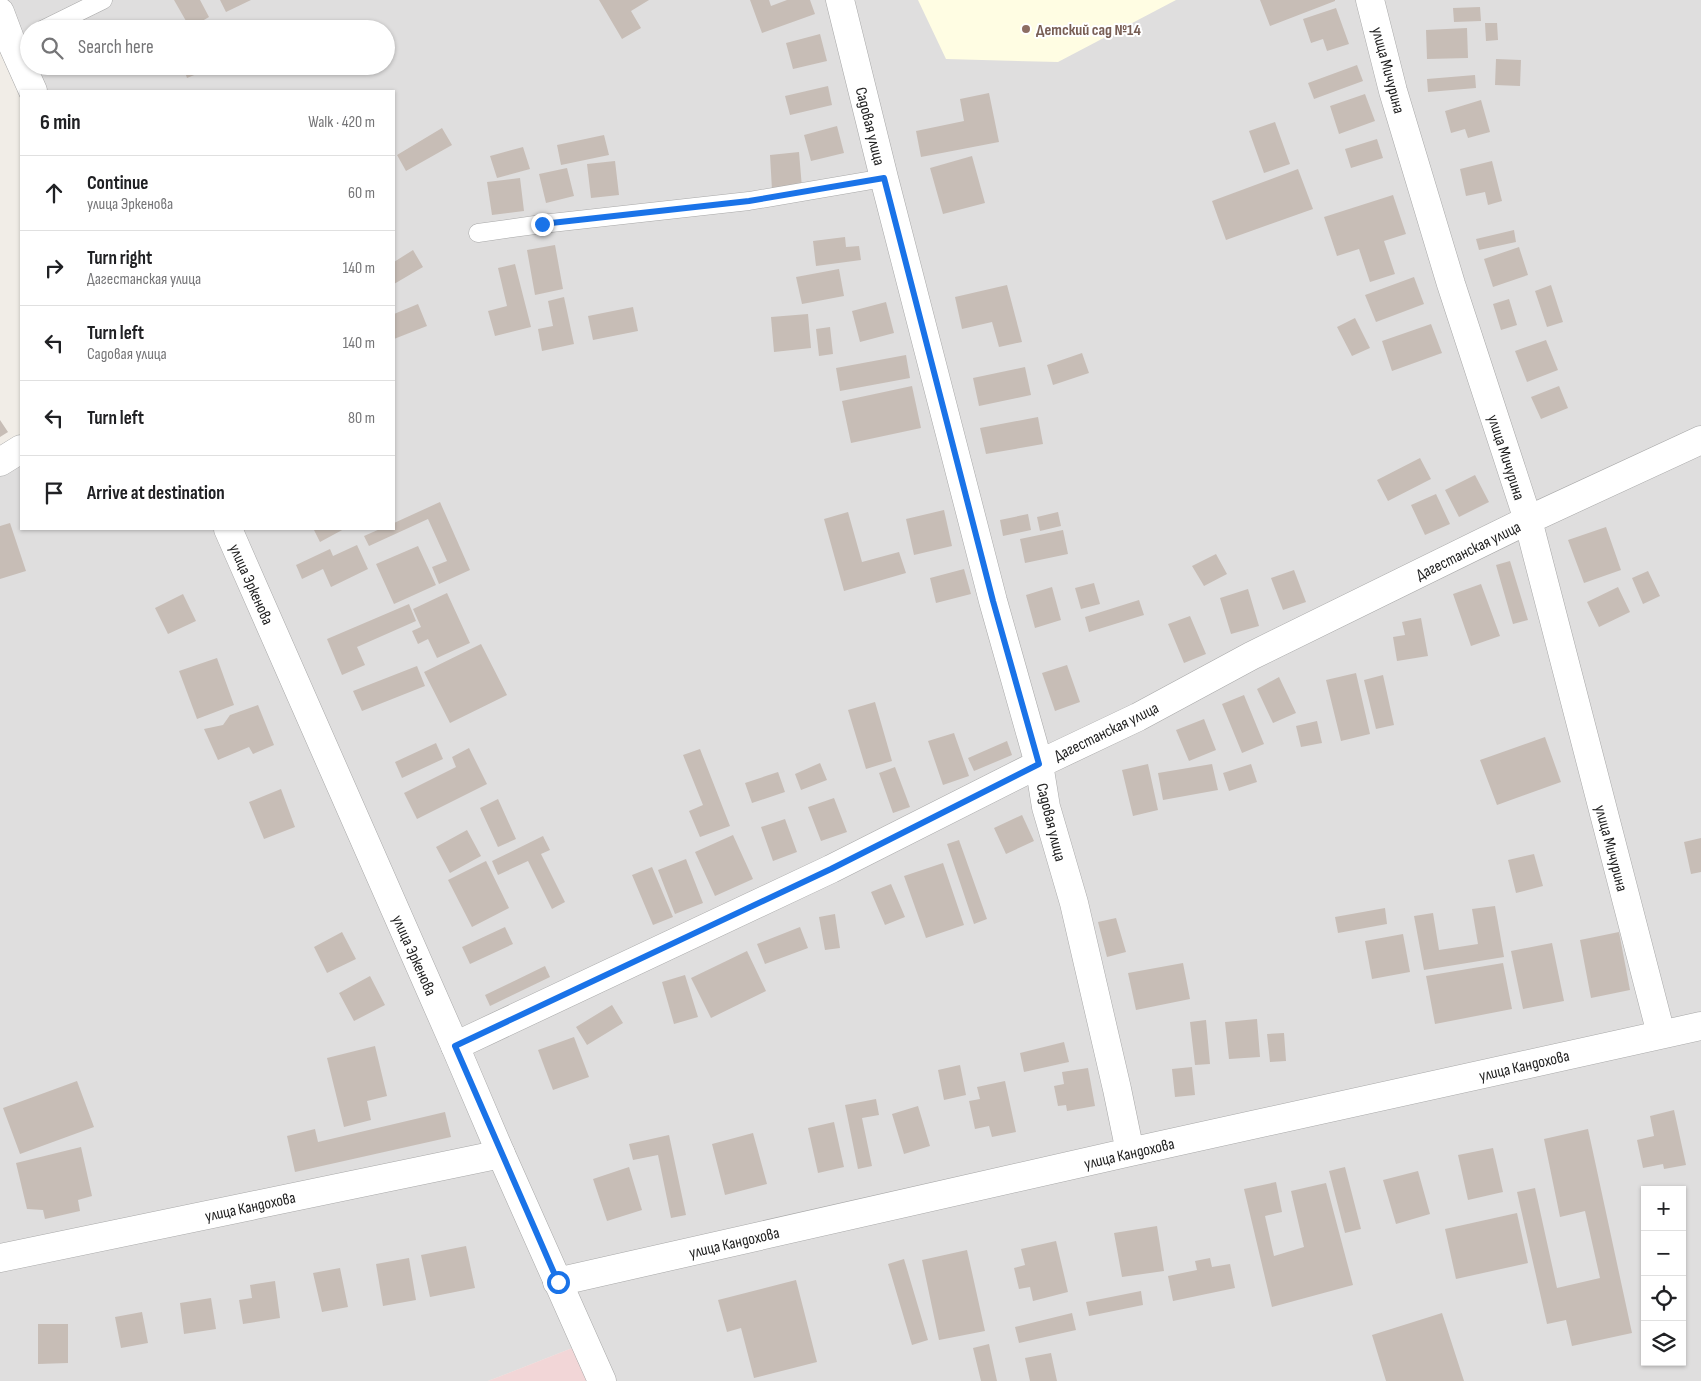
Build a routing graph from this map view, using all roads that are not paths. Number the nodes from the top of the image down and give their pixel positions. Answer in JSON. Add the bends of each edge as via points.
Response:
{"nodes":[{"id":1,"x":103,"y":0,"type":"edge"},
{"id":2,"x":840,"y":0,"type":"edge"},
{"id":3,"x":1370,"y":0,"type":"edge"},
{"id":4,"x":0,"y":12,"type":"edge"},
{"id":5,"x":62,"y":20,"type":"edge"},
{"id":6,"x":20,"y":40,"type":"edge"},
{"id":7,"x":29,"y":75,"type":"edge"},
{"id":8,"x":33,"y":90,"type":"edge"},
{"id":9,"x":884,"y":178,"type":"junction"},
{"id":10,"x":478,"y":233,"type":"dead end"},
{"id":11,"x":1701,"y":440,"type":"edge"},
{"id":12,"x":20,"y":450,"type":"edge"},
{"id":13,"x":0,"y":462,"type":"edge"},
{"id":14,"x":1528,"y":520,"type":"junction"},
{"id":15,"x":228,"y":530,"type":"edge"},
{"id":16,"x":1039,"y":764,"type":"junction"},
{"id":17,"x":1701,"y":1026,"type":"edge"},
{"id":18,"x":1661,"y":1034,"type":"junction"},
{"id":19,"x":455,"y":1046,"type":"junction"},
{"id":20,"x":1130,"y":1152,"type":"junction"},
{"id":21,"x":501,"y":1154,"type":"junction"},
{"id":22,"x":0,"y":1258,"type":"edge"},
{"id":23,"x":558,"y":1282,"type":"junction"},
{"id":24,"x":602,"y":1381,"type":"edge"}],
"edges":[{"from":1,"to":5,"type":"lane"},
{"from":2,"to":9,"type":"street","name":"Садовая улица"},
{"from":3,"to":14,"type":"street","name":"улица Мичурина","via":[[1393,91],[1440,247]]},
{"from":4,"to":6,"type":"street"},
{"from":7,"to":8,"type":"street"},
{"from":9,"to":10,"type":"lane","via":[[749,201]]},
{"from":9,"to":16,"type":"street","name":"Садовая улица","via":[[993,601]]},
{"from":11,"to":14,"type":"street","name":"Дагестанская улица"},
{"from":12,"to":13,"type":"street"},
{"from":14,"to":16,"type":"street","name":"Дагестанская улица"},
{"from":14,"to":18,"type":"street","name":"улица Мичурина"},
{"from":15,"to":19,"type":"street","name":"улица Эркенова"},
{"from":16,"to":19,"type":"street","name":"Дагестанская улица","via":[[831,869]]},
{"from":16,"to":20,"type":"street","name":"Садовая улица","via":[[1046,807],[1074,903]]},
{"from":17,"to":18,"type":"street","name":"улица Кандохова"},
{"from":18,"to":20,"type":"street","name":"улица Кандохова"},
{"from":19,"to":21,"type":"street","name":"улица Эркенова"},
{"from":20,"to":23,"type":"street","name":"улица Кандохова"},
{"from":21,"to":22,"type":"street","name":"улица Кандохова"},
{"from":21,"to":23,"type":"street","name":"улица Эркенова"},
{"from":23,"to":24,"type":"street","name":"улица Эркенова"}]}
